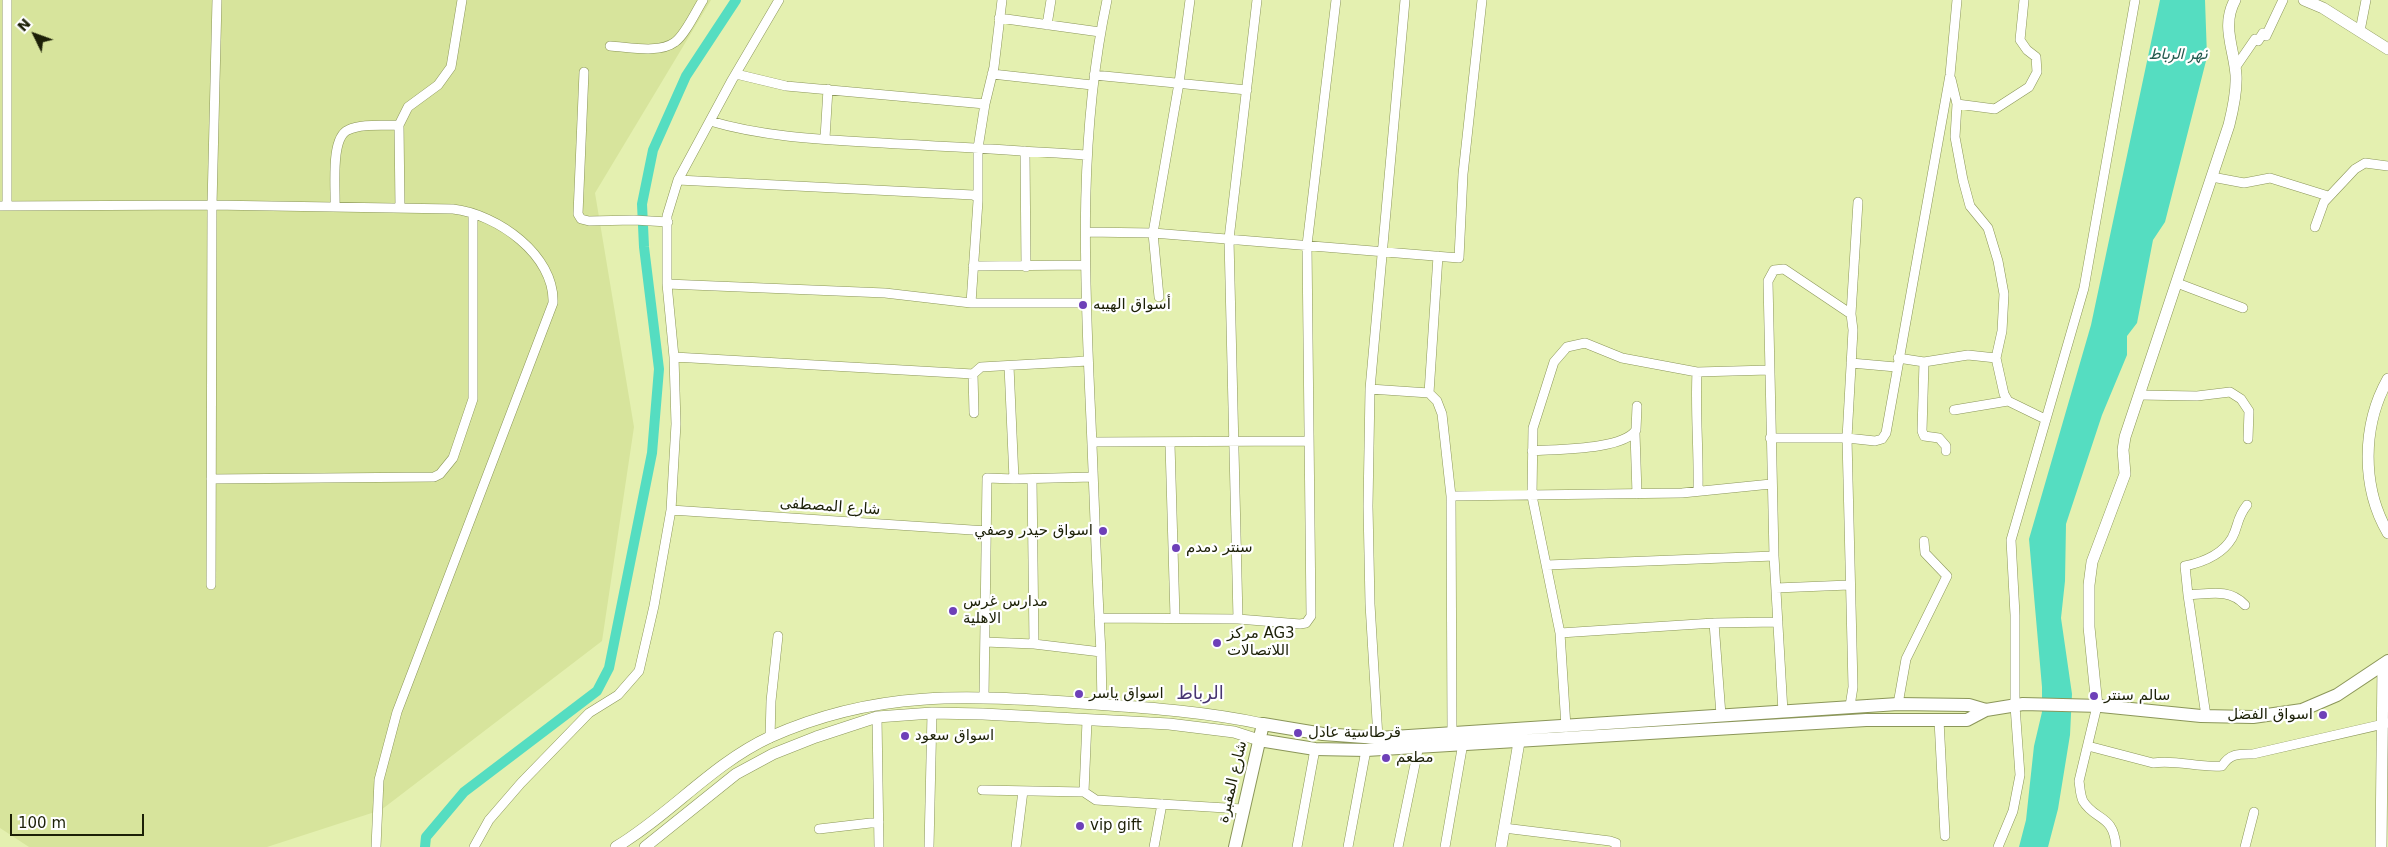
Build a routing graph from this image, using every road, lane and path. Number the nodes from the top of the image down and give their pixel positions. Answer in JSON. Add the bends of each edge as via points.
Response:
{"nodes":[{"id":1,"x":7,"y":0,"type":"edge"},
{"id":2,"x":217,"y":0,"type":"edge"},
{"id":3,"x":462,"y":0,"type":"edge"},
{"id":4,"x":703,"y":0,"type":"edge"},
{"id":5,"x":779,"y":0,"type":"edge"},
{"id":6,"x":1002,"y":0,"type":"edge"},
{"id":7,"x":1051,"y":0,"type":"edge"},
{"id":8,"x":1107,"y":0,"type":"edge"},
{"id":9,"x":1190,"y":0,"type":"edge"},
{"id":10,"x":1257,"y":0,"type":"edge"},
{"id":11,"x":1336,"y":0,"type":"edge"},
{"id":12,"x":1405,"y":0,"type":"edge"},
{"id":13,"x":1482,"y":0,"type":"edge"},
{"id":14,"x":1957,"y":0,"type":"edge"},
{"id":15,"x":2024,"y":0,"type":"edge"},
{"id":16,"x":2136,"y":0,"type":"edge"},
{"id":17,"x":2235,"y":0,"type":"edge"},
{"id":18,"x":2283,"y":0,"type":"edge"},
{"id":19,"x":2304,"y":0,"type":"edge"},
{"id":20,"x":2366,"y":0,"type":"edge"},
{"id":21,"x":999,"y":18,"type":"junction"},
{"id":22,"x":1046,"y":25,"type":"junction"},
{"id":23,"x":2360,"y":31,"type":"junction"},
{"id":24,"x":1100,"y":32,"type":"junction"},
{"id":25,"x":610,"y":46,"type":"dead end"},
{"id":26,"x":2388,"y":49,"type":"edge"},
{"id":27,"x":2236,"y":68,"type":"junction"},
{"id":28,"x":584,"y":72,"type":"dead end"},
{"id":29,"x":736,"y":74,"type":"junction"},
{"id":30,"x":992,"y":74,"type":"junction"},
{"id":31,"x":1950,"y":74,"type":"junction"},
{"id":32,"x":1093,"y":80,"type":"junction"},
{"id":33,"x":1179,"y":83,"type":"junction"},
{"id":34,"x":828,"y":90,"type":"junction"},
{"id":35,"x":1246,"y":90,"type":"junction"},
{"id":36,"x":985,"y":104,"type":"junction"},
{"id":37,"x":1957,"y":104,"type":"junction"},
{"id":38,"x":710,"y":121,"type":"junction"},
{"id":39,"x":399,"y":125,"type":"junction"},
{"id":40,"x":825,"y":138,"type":"junction"},
{"id":41,"x":978,"y":148,"type":"junction"},
{"id":42,"x":1025,"y":151,"type":"junction"},
{"id":43,"x":1086,"y":155,"type":"junction"},
{"id":44,"x":2388,"y":166,"type":"edge"},
{"id":45,"x":2212,"y":176,"type":"junction"},
{"id":46,"x":678,"y":180,"type":"junction"},
{"id":47,"x":2328,"y":196,"type":"junction"},
{"id":48,"x":977,"y":197,"type":"junction"},
{"id":49,"x":1858,"y":202,"type":"dead end"},
{"id":50,"x":212,"y":205,"type":"junction"},
{"id":51,"x":4,"y":206,"type":"edge"},
{"id":52,"x":336,"y":207,"type":"junction"},
{"id":53,"x":400,"y":208,"type":"junction"},
{"id":54,"x":473,"y":214,"type":"junction"},
{"id":55,"x":665,"y":222,"type":"junction"},
{"id":56,"x":2315,"y":226,"type":"dead end"},
{"id":57,"x":1086,"y":232,"type":"junction"},
{"id":58,"x":1153,"y":233,"type":"junction"},
{"id":59,"x":1228,"y":239,"type":"junction"},
{"id":60,"x":1307,"y":246,"type":"junction"},
{"id":61,"x":1381,"y":251,"type":"junction"},
{"id":62,"x":1438,"y":256,"type":"junction"},
{"id":63,"x":1085,"y":265,"type":"junction"},
{"id":64,"x":974,"y":266,"type":"junction"},
{"id":65,"x":1026,"y":266,"type":"junction"},
{"id":66,"x":2177,"y":283,"type":"junction"},
{"id":67,"x":667,"y":284,"type":"junction"},
{"id":68,"x":1159,"y":297,"type":"dead end"},
{"id":69,"x":971,"y":303,"type":"junction"},
{"id":70,"x":1086,"y":303,"type":"junction"},
{"id":71,"x":2243,"y":308,"type":"dead end"},
{"id":72,"x":1851,"y":314,"type":"junction"},
{"id":73,"x":674,"y":357,"type":"junction"},
{"id":74,"x":1898,"y":358,"type":"junction"},
{"id":75,"x":1996,"y":358,"type":"junction"},
{"id":76,"x":1088,"y":361,"type":"junction"},
{"id":77,"x":1924,"y":362,"type":"junction"},
{"id":78,"x":1851,"y":363,"type":"junction"},
{"id":79,"x":1009,"y":366,"type":"junction"},
{"id":80,"x":1896,"y":367,"type":"junction"},
{"id":81,"x":1769,"y":370,"type":"junction"},
{"id":82,"x":1697,"y":372,"type":"junction"},
{"id":83,"x":974,"y":374,"type":"junction"},
{"id":84,"x":2388,"y":379,"type":"edge"},
{"id":85,"x":1370,"y":389,"type":"junction"},
{"id":86,"x":1429,"y":393,"type":"junction"},
{"id":87,"x":2139,"y":395,"type":"junction"},
{"id":88,"x":2008,"y":401,"type":"junction"},
{"id":89,"x":1637,"y":406,"type":"dead end"},
{"id":90,"x":1954,"y":410,"type":"dead end"},
{"id":91,"x":974,"y":413,"type":"dead end"},
{"id":92,"x":2046,"y":420,"type":"junction"},
{"id":93,"x":1635,"y":433,"type":"junction"},
{"id":94,"x":1770,"y":438,"type":"junction"},
{"id":95,"x":1847,"y":438,"type":"junction"},
{"id":96,"x":2248,"y":439,"type":"dead end"},
{"id":97,"x":1092,"y":442,"type":"junction"},
{"id":98,"x":1309,"y":442,"type":"junction"},
{"id":99,"x":1232,"y":443,"type":"junction"},
{"id":100,"x":1170,"y":444,"type":"junction"},
{"id":101,"x":1532,"y":451,"type":"junction"},
{"id":102,"x":1946,"y":451,"type":"dead end"},
{"id":103,"x":1093,"y":477,"type":"junction"},
{"id":104,"x":211,"y":479,"type":"junction"},
{"id":105,"x":1014,"y":479,"type":"junction"},
{"id":106,"x":1032,"y":479,"type":"junction"},
{"id":107,"x":1771,"y":484,"type":"junction"},
{"id":108,"x":1698,"y":492,"type":"junction"},
{"id":109,"x":1637,"y":494,"type":"junction"},
{"id":110,"x":1451,"y":496,"type":"junction"},
{"id":111,"x":1532,"y":496,"type":"junction"},
{"id":112,"x":2247,"y":505,"type":"dead end"},
{"id":113,"x":671,"y":510,"type":"junction"},
{"id":114,"x":987,"y":531,"type":"junction"},
{"id":115,"x":2388,"y":533,"type":"edge"},
{"id":116,"x":1924,"y":541,"type":"dead end"},
{"id":117,"x":1774,"y":556,"type":"junction"},
{"id":118,"x":1547,"y":565,"type":"junction"},
{"id":119,"x":211,"y":585,"type":"dead end"},
{"id":120,"x":1849,"y":585,"type":"junction"},
{"id":121,"x":1776,"y":588,"type":"junction"},
{"id":122,"x":2188,"y":595,"type":"junction"},
{"id":123,"x":2245,"y":605,"type":"dead end"},
{"id":124,"x":1175,"y":617,"type":"junction"},
{"id":125,"x":1099,"y":618,"type":"junction"},
{"id":126,"x":1238,"y":619,"type":"junction"},
{"id":127,"x":1778,"y":622,"type":"junction"},
{"id":128,"x":1714,"y":623,"type":"junction"},
{"id":129,"x":1560,"y":633,"type":"junction"},
{"id":130,"x":778,"y":636,"type":"dead end"},
{"id":131,"x":985,"y":642,"type":"junction"},
{"id":132,"x":1034,"y":644,"type":"junction"},
{"id":133,"x":1101,"y":652,"type":"junction"},
{"id":134,"x":2386,"y":662,"type":"edge"},
{"id":135,"x":984,"y":696,"type":"junction"},
{"id":136,"x":1898,"y":704,"type":"junction"},
{"id":137,"x":1102,"y":705,"type":"junction"},
{"id":138,"x":2019,"y":705,"type":"junction"},
{"id":139,"x":1850,"y":706,"type":"junction"},
{"id":140,"x":2093,"y":706,"type":"junction"},
{"id":141,"x":1986,"y":710,"type":"junction"},
{"id":142,"x":1783,"y":712,"type":"junction"},
{"id":143,"x":932,"y":713,"type":"junction"},
{"id":144,"x":827,"y":715,"type":"junction"},
{"id":145,"x":1721,"y":715,"type":"junction"},
{"id":146,"x":2206,"y":716,"type":"junction"},
{"id":147,"x":877,"y":717,"type":"junction"},
{"id":148,"x":1939,"y":720,"type":"junction"},
{"id":149,"x":1087,"y":721,"type":"junction"},
{"id":150,"x":1101,"y":722,"type":"junction"},
{"id":151,"x":1263,"y":724,"type":"junction"},
{"id":152,"x":2385,"y":724,"type":"edge"},
{"id":153,"x":1566,"y":727,"type":"junction"},
{"id":154,"x":1647,"y":727,"type":"junction"},
{"id":155,"x":831,"y":732,"type":"junction"},
{"id":156,"x":1452,"y":733,"type":"junction"},
{"id":157,"x":770,"y":738,"type":"junction"},
{"id":158,"x":1378,"y":738,"type":"junction"},
{"id":159,"x":1259,"y":740,"type":"junction"},
{"id":160,"x":1519,"y":742,"type":"junction"},
{"id":161,"x":1462,"y":743,"type":"junction"},
{"id":162,"x":1418,"y":745,"type":"junction"},
{"id":163,"x":2088,"y":746,"type":"junction"},
{"id":164,"x":1314,"y":749,"type":"junction"},
{"id":165,"x":1366,"y":750,"type":"junction"},
{"id":166,"x":982,"y":790,"type":"dead end"},
{"id":167,"x":1023,"y":791,"type":"junction"},
{"id":168,"x":1084,"y":792,"type":"junction"},
{"id":169,"x":1162,"y":804,"type":"junction"},
{"id":170,"x":1242,"y":810,"type":"junction"},
{"id":171,"x":2254,"y":812,"type":"dead end"},
{"id":172,"x":879,"y":822,"type":"junction"},
{"id":173,"x":819,"y":828,"type":"dead end"},
{"id":174,"x":1504,"y":828,"type":"junction"},
{"id":175,"x":1945,"y":836,"type":"dead end"},
{"id":176,"x":649,"y":846,"type":"edge"},
{"id":177,"x":376,"y":847,"type":"edge"},
{"id":178,"x":474,"y":847,"type":"edge"},
{"id":179,"x":616,"y":847,"type":"edge"},
{"id":180,"x":879,"y":847,"type":"edge"},
{"id":181,"x":929,"y":847,"type":"edge"},
{"id":182,"x":1016,"y":847,"type":"edge"},
{"id":183,"x":1154,"y":847,"type":"edge"},
{"id":184,"x":1235,"y":847,"type":"edge"},
{"id":185,"x":1297,"y":847,"type":"edge"},
{"id":186,"x":1348,"y":847,"type":"edge"},
{"id":187,"x":1398,"y":847,"type":"edge"},
{"id":188,"x":1445,"y":847,"type":"edge"},
{"id":189,"x":1501,"y":847,"type":"edge"},
{"id":190,"x":1616,"y":847,"type":"edge"},
{"id":191,"x":1998,"y":847,"type":"edge"},
{"id":192,"x":2116,"y":847,"type":"edge"},
{"id":193,"x":2245,"y":847,"type":"edge"},
{"id":194,"x":2382,"y":847,"type":"edge"}],
"edges":[{"from":1,"to":51,"type":"street"},
{"from":2,"to":50,"type":"street"},
{"from":3,"to":39,"type":"street","via":[[451,67],[438,85],[408,108]]},
{"from":4,"to":25,"type":"street","via":[[677,41],[668,46]]},
{"from":5,"to":29,"type":"street"},
{"from":6,"to":21,"type":"street"},
{"from":7,"to":22,"type":"street"},
{"from":8,"to":24,"type":"street"},
{"from":9,"to":33,"type":"street"},
{"from":10,"to":35,"type":"street"},
{"from":11,"to":60,"type":"street"},
{"from":12,"to":61,"type":"street"},
{"from":13,"to":62,"type":"street","via":[[1463,174],[1459,258]]},
{"from":14,"to":31,"type":"street"},
{"from":15,"to":37,"type":"street","via":[[2020,40],[2036,56],[2037,72],[2029,87],[1995,109]]},
{"from":16,"to":92,"type":"street","via":[[2084,288]]},
{"from":17,"to":27,"type":"street","via":[[2227,29]]},
{"from":18,"to":27,"type":"street","via":[[2266,36],[2263,33],[2258,41],[2255,39]]},
{"from":19,"to":23,"type":"street"},
{"from":20,"to":23,"type":"street"},
{"from":21,"to":22,"type":"street"},
{"from":21,"to":30,"type":"street"},
{"from":22,"to":24,"type":"street"},
{"from":23,"to":26,"type":"street"},
{"from":24,"to":32,"type":"street"},
{"from":27,"to":45,"type":"street","via":[[2234,108]]},
{"from":28,"to":55,"type":"street","via":[[578,214],[581,219],[589,221]]},
{"from":29,"to":34,"type":"street","via":[[786,86]]},
{"from":29,"to":38,"type":"street"},
{"from":30,"to":32,"type":"street"},
{"from":30,"to":36,"type":"street"},
{"from":31,"to":37,"type":"street"},
{"from":31,"to":74,"type":"street"},
{"from":32,"to":33,"type":"street"},
{"from":32,"to":43,"type":"street"},
{"from":33,"to":35,"type":"street"},
{"from":33,"to":58,"type":"street"},
{"from":34,"to":36,"type":"street"},
{"from":34,"to":40,"type":"street"},
{"from":35,"to":59,"type":"street"},
{"from":36,"to":41,"type":"street"},
{"from":37,"to":75,"type":"street","via":[[1955,137],[1963,180],[1970,206],[1988,228],[2004,294],[2002,331]]},
{"from":38,"to":40,"type":"street","via":[[729,127]]},
{"from":38,"to":46,"type":"street"},
{"from":39,"to":52,"type":"street","via":[[356,128],[343,134],[336,145]]},
{"from":39,"to":53,"type":"street"},
{"from":40,"to":41,"type":"street"},
{"from":41,"to":42,"type":"street"},
{"from":41,"to":48,"type":"street"},
{"from":42,"to":43,"type":"street"},
{"from":42,"to":65,"type":"street"},
{"from":43,"to":57,"type":"street"},
{"from":44,"to":47,"type":"street","via":[[2361,164]]},
{"from":45,"to":47,"type":"street","via":[[2244,183],[2270,178]]},
{"from":45,"to":66,"type":"street"},
{"from":46,"to":48,"type":"street"},
{"from":46,"to":55,"type":"street"},
{"from":47,"to":56,"type":"street"},
{"from":48,"to":64,"type":"street"},
{"from":49,"to":72,"type":"street"},
{"from":50,"to":51,"type":"street"},
{"from":50,"to":52,"type":"street"},
{"from":50,"to":104,"type":"street"},
{"from":52,"to":53,"type":"street"},
{"from":53,"to":54,"type":"street","via":[[453,209]]},
{"from":54,"to":104,"type":"street","via":[[473,399],[453,458],[440,474],[434,477]]},
{"from":54,"to":177,"type":"street","via":[[529,246],[551,280],[553,302],[397,712],[379,780]]},
{"from":55,"to":67,"type":"street"},
{"from":57,"to":58,"type":"street"},
{"from":57,"to":63,"type":"street"},
{"from":58,"to":59,"type":"street"},
{"from":58,"to":68,"type":"street"},
{"from":59,"to":60,"type":"street"},
{"from":59,"to":99,"type":"street"},
{"from":60,"to":61,"type":"street"},
{"from":60,"to":98,"type":"street"},
{"from":61,"to":62,"type":"street"},
{"from":61,"to":85,"type":"street"},
{"from":62,"to":86,"type":"street"},
{"from":63,"to":65,"type":"street"},
{"from":63,"to":70,"type":"street"},
{"from":64,"to":65,"type":"street"},
{"from":64,"to":69,"type":"street"},
{"from":66,"to":71,"type":"street"},
{"from":66,"to":87,"type":"street"},
{"from":67,"to":69,"type":"street","via":[[868,292]]},
{"from":67,"to":73,"type":"street"},
{"from":69,"to":70,"type":"street"},
{"from":70,"to":76,"type":"street"},
{"from":72,"to":78,"type":"street"},
{"from":72,"to":81,"type":"street","via":[[1800,278],[1784,269],[1774,270],[1768,281]]},
{"from":73,"to":83,"type":"street"},
{"from":73,"to":113,"type":"street","via":[[676,424]]},
{"from":74,"to":77,"type":"street"},
{"from":74,"to":80,"type":"street"},
{"from":75,"to":77,"type":"street","via":[[1968,355]]},
{"from":75,"to":88,"type":"street"},
{"from":76,"to":79,"type":"street"},
{"from":76,"to":97,"type":"street"},
{"from":77,"to":102,"type":"street","via":[[1922,431],[1928,438],[1939,438]]},
{"from":78,"to":80,"type":"street"},
{"from":78,"to":95,"type":"street"},
{"from":79,"to":83,"type":"street","via":[[981,367]]},
{"from":79,"to":105,"type":"street"},
{"from":80,"to":95,"type":"street","via":[[1886,433],[1882,439]]},
{"from":81,"to":82,"type":"street"},
{"from":81,"to":94,"type":"street"},
{"from":82,"to":101,"type":"street","via":[[1622,358],[1585,343],[1567,347],[1554,362],[1543,392],[1533,428]]},
{"from":82,"to":108,"type":"street"},
{"from":83,"to":91,"type":"street"},
{"from":84,"to":115,"type":"street","via":[[2378,398],[2368,441],[2371,483]]},
{"from":85,"to":86,"type":"street"},
{"from":85,"to":158,"type":"street","via":[[1370,604]]},
{"from":86,"to":110,"type":"street","via":[[1437,401],[1442,414]]},
{"from":87,"to":96,"type":"street","via":[[2197,396],[2230,392],[2241,399],[2249,411]]},
{"from":87,"to":140,"type":"street","via":[[2124,437],[2125,474],[2092,562],[2088,608]]},
{"from":88,"to":90,"type":"street"},
{"from":88,"to":92,"type":"street"},
{"from":89,"to":93,"type":"street"},
{"from":92,"to":138,"type":"street","via":[[2011,540]]},
{"from":93,"to":101,"type":"street","via":[[1603,445]]},
{"from":93,"to":109,"type":"street"},
{"from":94,"to":95,"type":"street"},
{"from":94,"to":107,"type":"street"},
{"from":95,"to":120,"type":"street"},
{"from":97,"to":100,"type":"street"},
{"from":97,"to":103,"type":"street"},
{"from":98,"to":99,"type":"street"},
{"from":98,"to":126,"type":"street","via":[[1311,616],[1303,624]]},
{"from":99,"to":100,"type":"street"},
{"from":99,"to":126,"type":"street"},
{"from":100,"to":124,"type":"street"},
{"from":101,"to":111,"type":"street"},
{"from":103,"to":106,"type":"street"},
{"from":103,"to":125,"type":"street"},
{"from":104,"to":119,"type":"street"},
{"from":105,"to":106,"type":"street"},
{"from":105,"to":114,"type":"street","via":[[987,478]]},
{"from":106,"to":132,"type":"street"},
{"from":107,"to":108,"type":"street"},
{"from":107,"to":117,"type":"street"},
{"from":108,"to":109,"type":"street"},
{"from":109,"to":111,"type":"street"},
{"from":110,"to":111,"type":"street"},
{"from":110,"to":156,"type":"street"},
{"from":111,"to":118,"type":"street"},
{"from":112,"to":122,"type":"street","via":[[2238,518],[2232,538],[2223,548],[2204,562],[2185,566]]},
{"from":113,"to":114,"type":"street","name":"شارع المصطفى"},
{"from":113,"to":178,"type":"street","via":[[639,670],[618,695],[589,713],[520,782],[489,820]]},
{"from":114,"to":131,"type":"street"},
{"from":116,"to":136,"type":"street","via":[[1925,553],[1947,576],[1906,659]]},
{"from":117,"to":118,"type":"street"},
{"from":117,"to":121,"type":"street"},
{"from":118,"to":129,"type":"street"},
{"from":120,"to":121,"type":"street"},
{"from":120,"to":139,"type":"street"},
{"from":121,"to":127,"type":"street"},
{"from":122,"to":123,"type":"street","via":[[2228,594]]},
{"from":122,"to":146,"type":"street"},
{"from":124,"to":125,"type":"street"},
{"from":124,"to":126,"type":"street"},
{"from":125,"to":133,"type":"street"},
{"from":127,"to":128,"type":"street"},
{"from":127,"to":142,"type":"street"},
{"from":128,"to":129,"type":"street"},
{"from":128,"to":145,"type":"street"},
{"from":129,"to":153,"type":"street"},
{"from":130,"to":157,"type":"street"},
{"from":131,"to":132,"type":"street"},
{"from":131,"to":135,"type":"street"},
{"from":132,"to":133,"type":"street"},
{"from":133,"to":137,"type":"street"},
{"from":134,"to":146,"type":"main road","via":[[2337,695],[2302,710],[2253,717]]},
{"from":134,"to":152,"type":"street"},
{"from":135,"to":137,"type":"street"},
{"from":135,"to":144,"type":"street","via":[[902,700]]},
{"from":136,"to":139,"type":"main road"},
{"from":136,"to":141,"type":"main road","via":[[1969,705]]},
{"from":137,"to":150,"type":"street"},
{"from":137,"to":151,"type":"street","via":[[1209,713]]},
{"from":138,"to":140,"type":"main road"},
{"from":138,"to":141,"type":"main road"},
{"from":138,"to":191,"type":"street","via":[[2020,775],[2013,811]]},
{"from":139,"to":142,"type":"main road"},
{"from":140,"to":146,"type":"main road"},
{"from":140,"to":163,"type":"street"},
{"from":141,"to":148,"type":"main road","via":[[1967,720]]},
{"from":142,"to":145,"type":"main road"},
{"from":143,"to":147,"type":"street"},
{"from":143,"to":149,"type":"street"},
{"from":143,"to":181,"type":"street"},
{"from":144,"to":155,"type":"street"},
{"from":144,"to":157,"type":"street"},
{"from":145,"to":154,"type":"main road"},
{"from":147,"to":155,"type":"street"},
{"from":147,"to":172,"type":"street"},
{"from":148,"to":154,"type":"main road"},
{"from":148,"to":175,"type":"street"},
{"from":149,"to":150,"type":"street"},
{"from":149,"to":168,"type":"street"},
{"from":150,"to":159,"type":"street","via":[[1203,727]]},
{"from":151,"to":158,"type":"main road","via":[[1323,734]]},
{"from":151,"to":159,"type":"main road","name":"شارع المقبرة"},
{"from":152,"to":163,"type":"street","via":[[2253,754],[2235,754],[2222,766],[2209,768],[2153,763]]},
{"from":152,"to":194,"type":"street"},
{"from":153,"to":154,"type":"main road"},
{"from":153,"to":156,"type":"main road"},
{"from":154,"to":160,"type":"main road"},
{"from":155,"to":176,"type":"street","via":[[773,754],[736,774]]},
{"from":156,"to":158,"type":"main road"},
{"from":157,"to":179,"type":"street","via":[[713,772],[668,812]]},
{"from":159,"to":164,"type":"main road"},
{"from":159,"to":170,"type":"main road","name":"شارع المقبرة"},
{"from":160,"to":161,"type":"main road"},
{"from":160,"to":174,"type":"street"},
{"from":161,"to":162,"type":"main road"},
{"from":161,"to":188,"type":"street"},
{"from":162,"to":165,"type":"main road"},
{"from":162,"to":187,"type":"street"},
{"from":163,"to":192,"type":"street","via":[[2079,781],[2081,794],[2084,802],[2111,826]]},
{"from":164,"to":165,"type":"main road"},
{"from":164,"to":185,"type":"street"},
{"from":165,"to":186,"type":"street"},
{"from":166,"to":167,"type":"street"},
{"from":167,"to":168,"type":"street"},
{"from":167,"to":182,"type":"street"},
{"from":168,"to":169,"type":"street","via":[[1096,800]]},
{"from":169,"to":170,"type":"street"},
{"from":169,"to":183,"type":"street"},
{"from":170,"to":184,"type":"main road","name":"شارع المقبرة"},
{"from":171,"to":193,"type":"street"},
{"from":172,"to":173,"type":"street"},
{"from":172,"to":180,"type":"street"},
{"from":174,"to":189,"type":"street"},
{"from":174,"to":190,"type":"street","via":[[1610,841],[1616,843]]}]}
